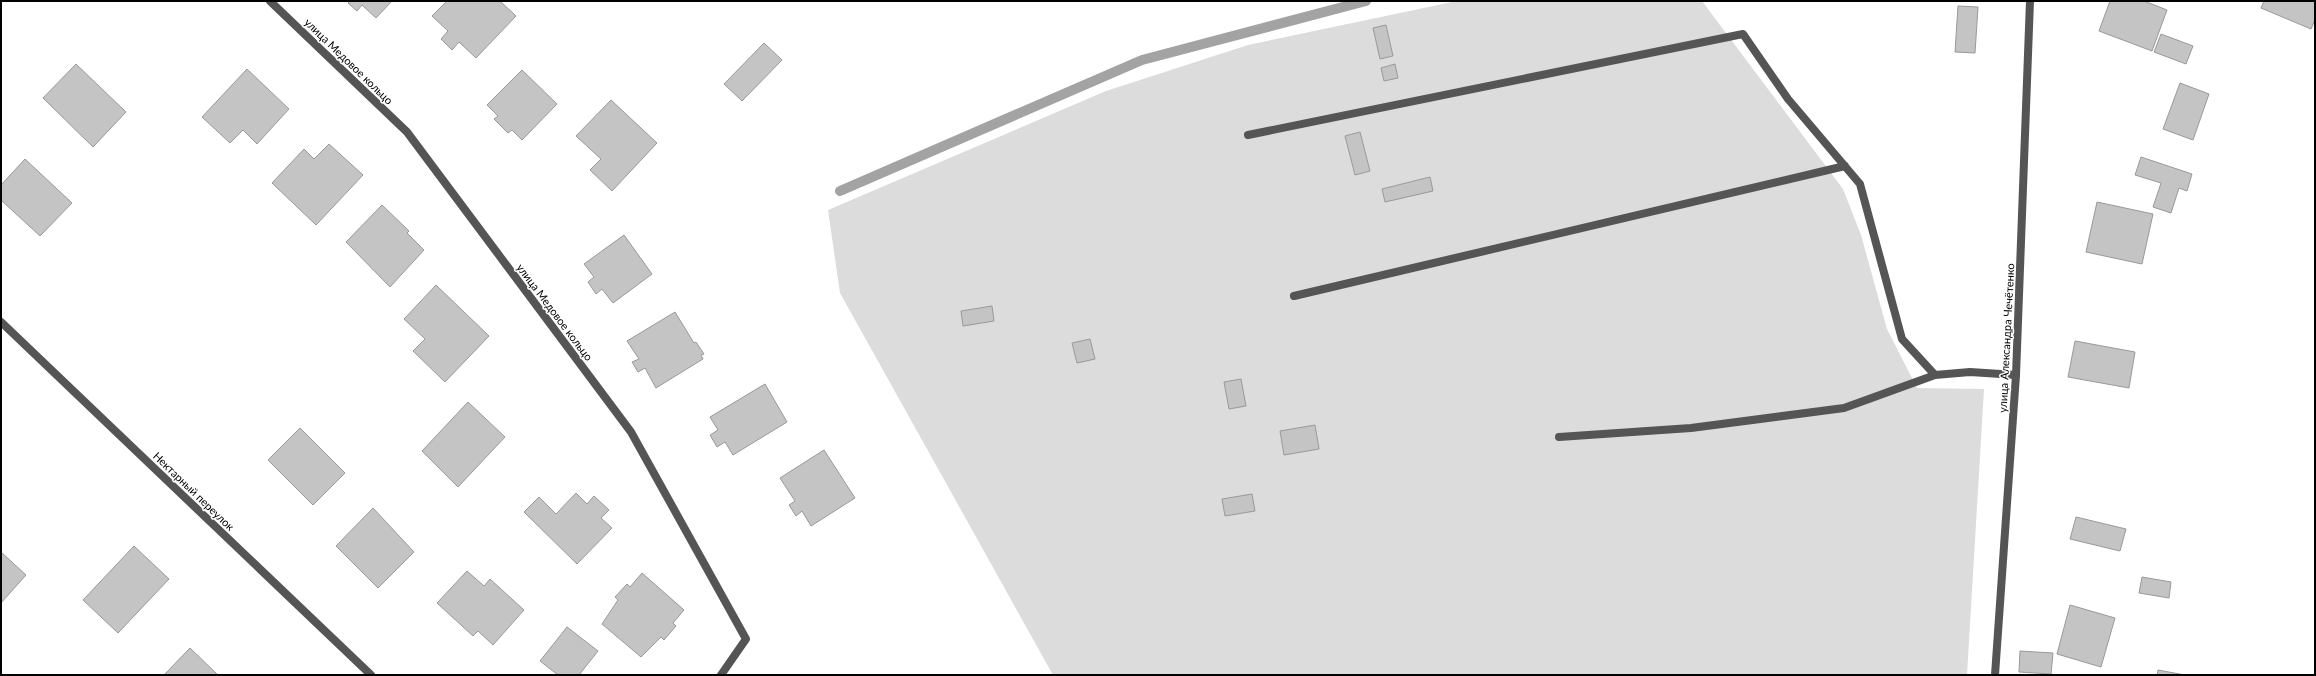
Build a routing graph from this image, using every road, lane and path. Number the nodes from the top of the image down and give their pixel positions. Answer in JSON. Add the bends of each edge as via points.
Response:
{"nodes":[{"id":1,"x":270,"y":1,"type":"edge"},
{"id":2,"x":2030,"y":1,"type":"edge"},
{"id":3,"x":1248,"y":135,"type":"dead end"},
{"id":4,"x":1845,"y":166,"type":"junction"},
{"id":5,"x":1294,"y":296,"type":"dead end"},
{"id":6,"x":1,"y":322,"type":"edge"},
{"id":7,"x":1935,"y":375,"type":"junction"},
{"id":8,"x":2016,"y":375,"type":"junction"},
{"id":9,"x":1559,"y":437,"type":"dead end"},
{"id":10,"x":371,"y":675,"type":"edge"},
{"id":11,"x":721,"y":675,"type":"edge"},
{"id":12,"x":1995,"y":675,"type":"edge"}],
"edges":[{"from":1,"to":11,"type":"street","name":"улица Медовое кольцо","via":[[407,132],[631,432],[746,639]]},
{"from":2,"to":8,"type":"street","name":"улица Александра Чечётенко"},
{"from":3,"to":4,"type":"street","via":[[1743,34],[1788,99]]},
{"from":4,"to":5,"type":"street"},
{"from":4,"to":7,"type":"street","via":[[1860,184],[1902,340]]},
{"from":6,"to":10,"type":"street","name":"Нектарный переулок"},
{"from":7,"to":8,"type":"street","via":[[1970,372]]},
{"from":7,"to":9,"type":"street","via":[[1844,408],[1691,428]]},
{"from":8,"to":12,"type":"street","name":"улица Александра Чечётенко"}]}
